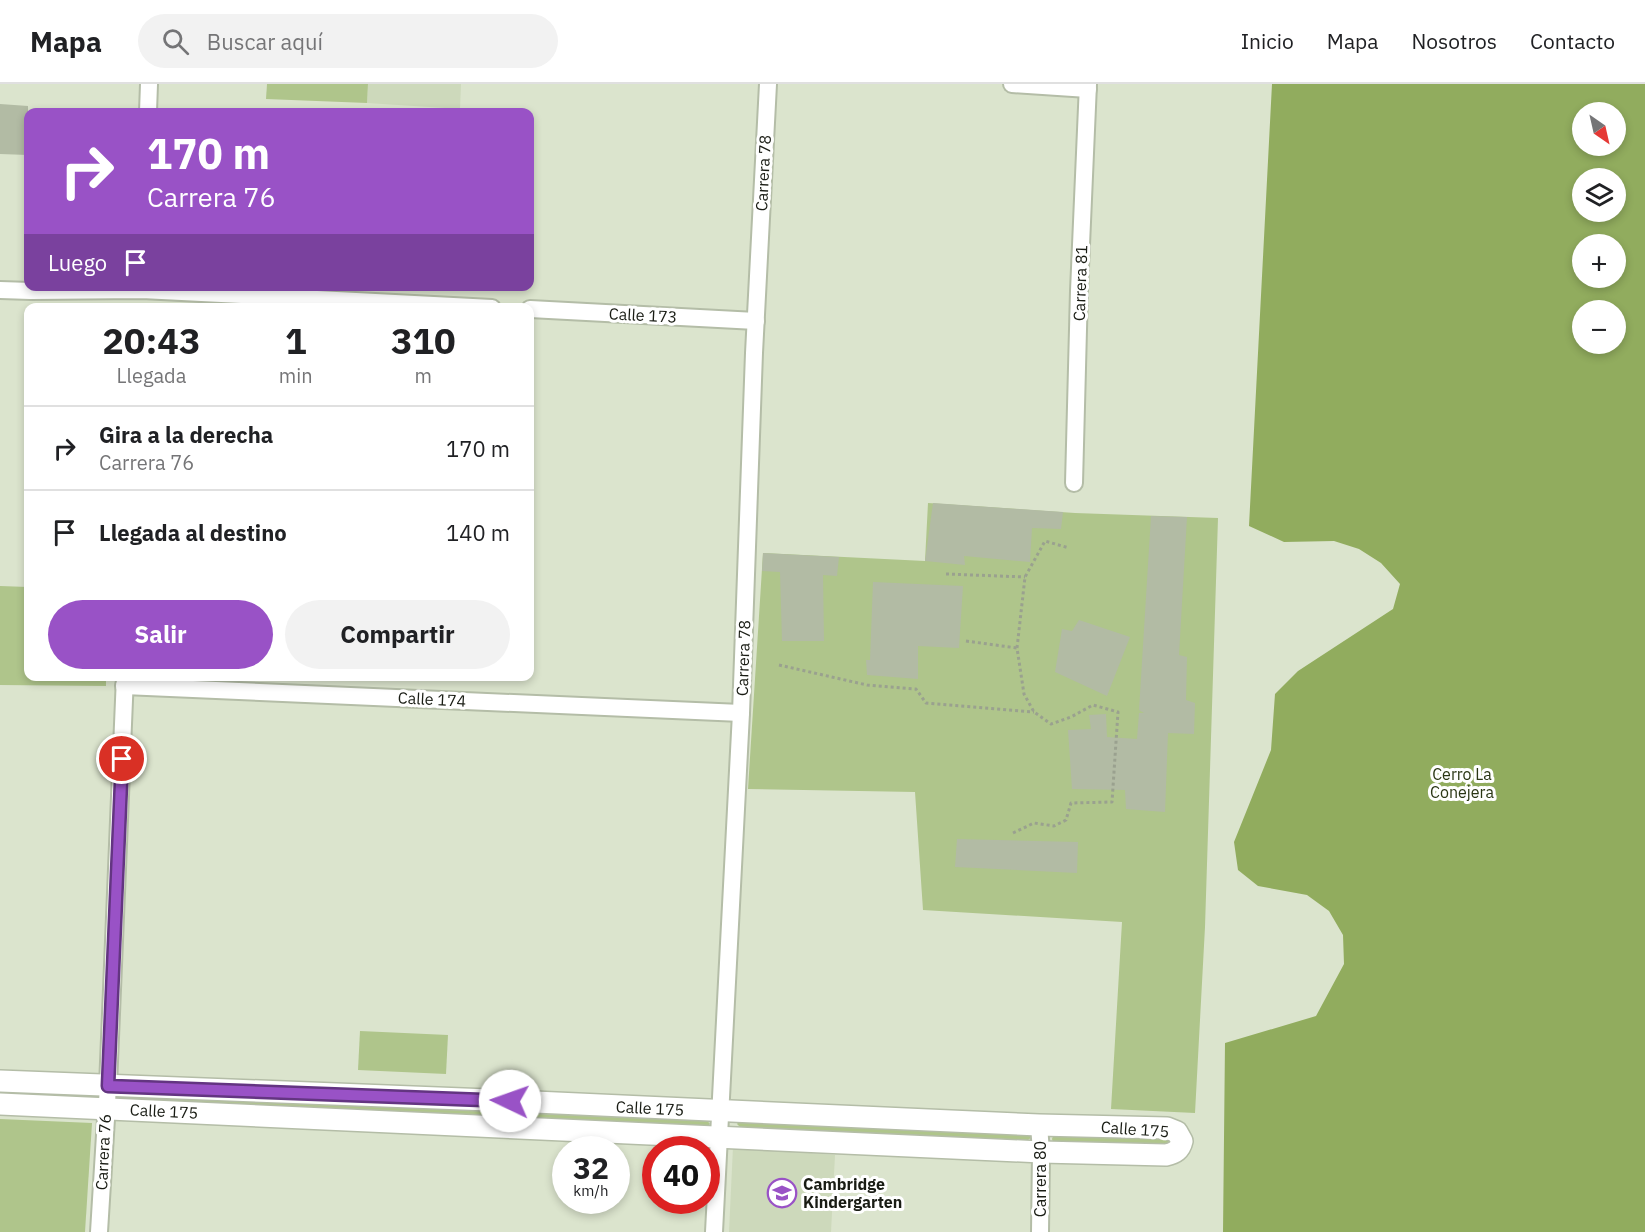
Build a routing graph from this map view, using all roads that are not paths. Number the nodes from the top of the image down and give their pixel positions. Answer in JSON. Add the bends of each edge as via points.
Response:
{"nodes":[{"id":1,"x":149,"y":84,"type":"edge"},
{"id":2,"x":768,"y":84,"type":"edge"},
{"id":3,"x":1012,"y":84,"type":"edge"},
{"id":4,"x":1088,"y":87,"type":"edge"},
{"id":5,"x":148,"y":108,"type":"edge"},
{"id":6,"x":0,"y":290,"type":"edge"},
{"id":7,"x":24,"y":291,"type":"edge"},
{"id":8,"x":194,"y":291,"type":"edge"},
{"id":9,"x":404,"y":303,"type":"edge"},
{"id":10,"x":534,"y":309,"type":"edge"},
{"id":11,"x":756,"y":321,"type":"junction"},
{"id":12,"x":1074,"y":483,"type":"dead end"},
{"id":13,"x":125,"y":681,"type":"edge"},
{"id":14,"x":741,"y":713,"type":"junction"},
{"id":15,"x":0,"y":1081,"type":"edge"},
{"id":16,"x":108,"y":1086,"type":"junction"},
{"id":17,"x":0,"y":1104,"type":"edge"},
{"id":18,"x":105,"y":1108,"type":"junction"},
{"id":19,"x":720,"y":1112,"type":"junction"},
{"id":20,"x":1039,"y":1125,"type":"junction"},
{"id":21,"x":699,"y":1136,"type":"edge"},
{"id":22,"x":720,"y":1136,"type":"edge"},
{"id":23,"x":720,"y":1137,"type":"edge"},
{"id":24,"x":1041,"y":1152,"type":"junction"},
{"id":25,"x":715,"y":1214,"type":"edge"},
{"id":26,"x":99,"y":1232,"type":"edge"},
{"id":27,"x":714,"y":1232,"type":"edge"},
{"id":28,"x":1040,"y":1232,"type":"edge"}],
"edges":[{"from":1,"to":5,"type":"street"},
{"from":2,"to":11,"type":"street","name":"Carrera 78"},
{"from":3,"to":4,"type":"street"},
{"from":4,"to":12,"type":"street","name":"Carrera 81"},
{"from":6,"to":7,"type":"street"},
{"from":8,"to":9,"type":"street"},
{"from":10,"to":11,"type":"street","name":"Calle 173"},
{"from":11,"to":14,"type":"street","name":"Carrera 78"},
{"from":13,"to":14,"type":"street","name":"Calle 174"},
{"from":13,"to":16,"type":"street","name":"Carrera 76"},
{"from":14,"to":19,"type":"street","name":"Carrera 78"},
{"from":15,"to":16,"type":"street","name":"Calle 175"},
{"from":16,"to":18,"type":"street","name":"Carrera 76"},
{"from":16,"to":19,"type":"street","name":"Calle 175"},
{"from":17,"to":18,"type":"street","name":"Calle 175"},
{"from":18,"to":21,"type":"street","name":"Calle 175"},
{"from":18,"to":26,"type":"street","name":"Carrera 76"},
{"from":19,"to":20,"type":"street","name":"Calle 175"},
{"from":19,"to":22,"type":"street","name":"Carrera 78"},
{"from":20,"to":24,"type":"street","name":"Carrera 80"},
{"from":20,"to":24,"type":"street","name":"Calle 175","via":[[1167,1128],[1177,1132],[1182,1140],[1177,1151],[1166,1155]]},
{"from":23,"to":24,"type":"street","name":"Calle 175"},
{"from":24,"to":28,"type":"street","name":"Carrera 80"},
{"from":25,"to":27,"type":"street","name":"Carrera 78"}]}
